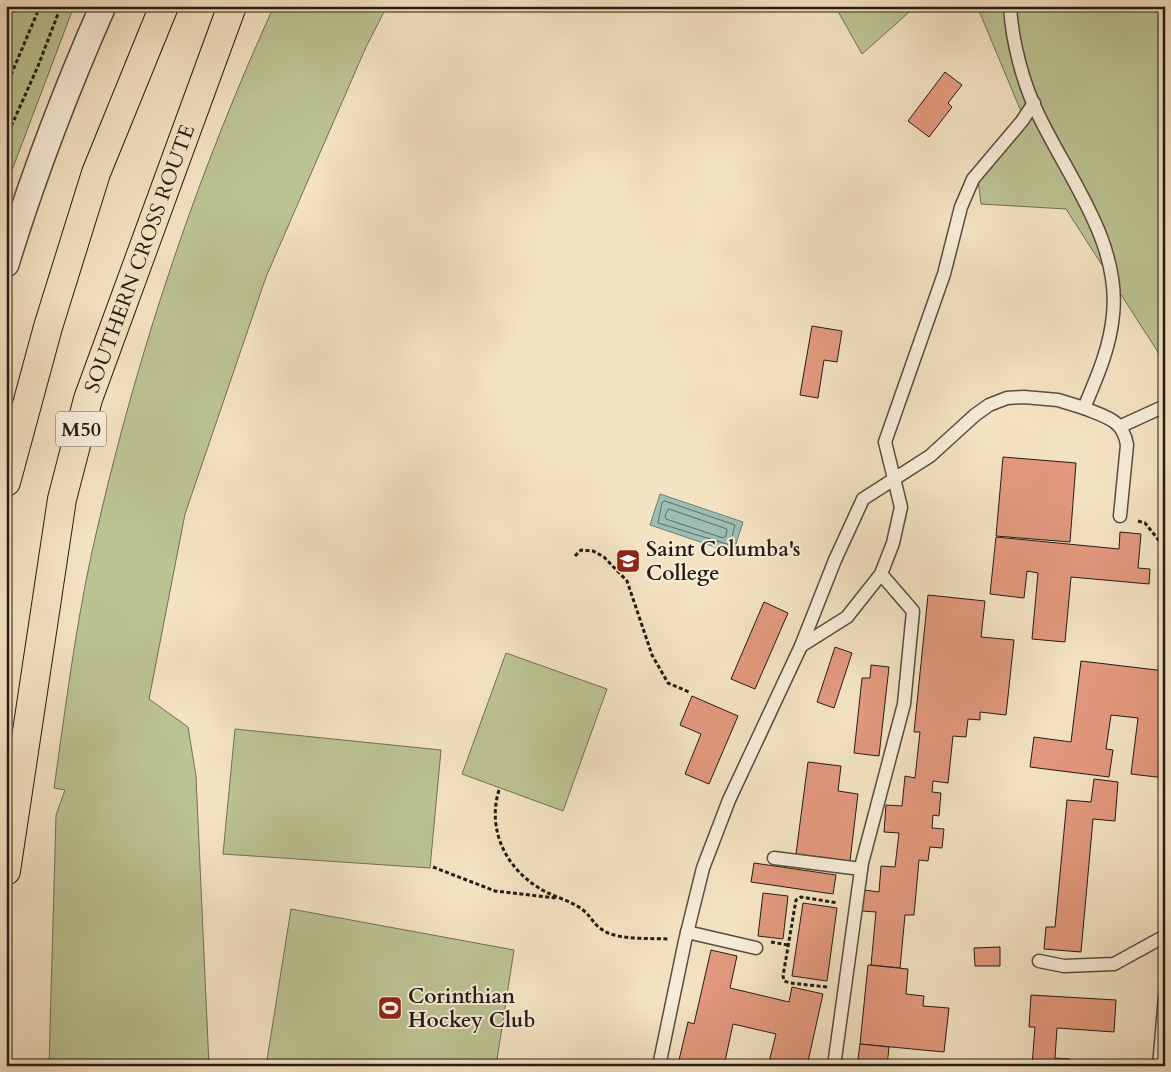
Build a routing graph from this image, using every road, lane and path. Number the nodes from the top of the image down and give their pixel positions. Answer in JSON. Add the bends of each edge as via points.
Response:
{"nodes":[{"id":1,"x":40,"y":6,"type":"edge"},
{"id":2,"x":61,"y":6,"type":"edge"},
{"id":3,"x":103,"y":6,"type":"edge"},
{"id":4,"x":164,"y":6,"type":"edge"},
{"id":5,"x":232,"y":6,"type":"edge"},
{"id":6,"x":1010,"y":6,"type":"edge"},
{"id":7,"x":6,"y":87,"type":"edge"},
{"id":8,"x":1034,"y":103,"type":"junction"},
{"id":9,"x":6,"y":138,"type":"edge"},
{"id":10,"x":6,"y":264,"type":"edge"},
{"id":11,"x":1165,"y":406,"type":"edge"},
{"id":12,"x":1084,"y":408,"type":"junction"},
{"id":13,"x":1121,"y":426,"type":"junction"},
{"id":14,"x":894,"y":479,"type":"junction"},
{"id":15,"x":6,"y":482,"type":"edge"},
{"id":16,"x":1120,"y":516,"type":"dead end"},
{"id":17,"x":1145,"y":524,"type":"dead end"},
{"id":18,"x":1165,"y":548,"type":"edge"},
{"id":19,"x":575,"y":556,"type":"dead end"},
{"id":20,"x":880,"y":574,"type":"junction"},
{"id":21,"x":801,"y":646,"type":"junction"},
{"id":22,"x":689,"y":692,"type":"dead end"},
{"id":23,"x":499,"y":790,"type":"dead end"},
{"id":24,"x":774,"y":858,"type":"dead end"},
{"id":25,"x":433,"y":867,"type":"dead end"},
{"id":26,"x":861,"y":869,"type":"junction"},
{"id":27,"x":6,"y":871,"type":"edge"},
{"id":28,"x":560,"y":898,"type":"junction"},
{"id":29,"x":856,"y":906,"type":"junction"},
{"id":30,"x":1165,"y":936,"type":"edge"},
{"id":31,"x":686,"y":937,"type":"junction"},
{"id":32,"x":761,"y":944,"type":"joint"},
{"id":33,"x":788,"y":944,"type":"junction"},
{"id":34,"x":1039,"y":961,"type":"dead end"},
{"id":35,"x":845,"y":989,"type":"junction"},
{"id":36,"x":1165,"y":997,"type":"edge"},
{"id":37,"x":659,"y":1066,"type":"edge"},
{"id":38,"x":834,"y":1066,"type":"edge"},
{"id":39,"x":1160,"y":1066,"type":"edge"}],
"edges":[{"from":1,"to":7,"type":"path"},
{"from":2,"to":9,"type":"path"},
{"from":3,"to":10,"type":"street","via":[[42,158]]},
{"from":4,"to":15,"type":"highway","number":"M50","via":[[96,173],[48,326]]},
{"from":5,"to":27,"type":"highway","name":"SOUTHERN CROSS ROUTE","number":"M50","via":[[88,399],[62,500]]},
{"from":6,"to":8,"type":"lane","via":[[1022,67]]},
{"from":8,"to":12,"type":"lane","via":[[1096,227],[1113,284],[1114,313],[1110,337]]},
{"from":8,"to":14,"type":"lane","via":[[973,179],[961,207],[944,274],[885,442]]},
{"from":11,"to":13,"type":"lane"},
{"from":12,"to":13,"type":"lane"},
{"from":12,"to":14,"type":"lane","via":[[1041,397],[1007,398],[975,415],[930,456]]},
{"from":13,"to":16,"type":"lane","via":[[1127,445]]},
{"from":14,"to":20,"type":"lane","via":[[901,506],[893,543]]},
{"from":14,"to":21,"type":"lane","via":[[863,499]]},
{"from":17,"to":18,"type":"path"},
{"from":19,"to":22,"type":"path","via":[[581,550],[593,551],[611,563],[628,581],[652,654],[668,683]]},
{"from":20,"to":21,"type":"lane","via":[[847,617]]},
{"from":20,"to":26,"type":"lane","via":[[913,611],[904,704]]},
{"from":21,"to":31,"type":"lane","via":[[729,800],[703,868]]},
{"from":23,"to":28,"type":"path","via":[[496,828],[506,856],[521,875]]},
{"from":24,"to":26,"type":"lane"},
{"from":25,"to":28,"type":"path","via":[[495,891]]},
{"from":26,"to":29,"type":"lane"},
{"from":28,"to":31,"type":"path","via":[[584,911],[592,922],[609,933]]},
{"from":29,"to":33,"type":"path","via":[[796,900]]},
{"from":29,"to":35,"type":"lane"},
{"from":30,"to":34,"type":"lane","via":[[1114,964],[1064,966]]},
{"from":31,"to":32,"type":"lane"},
{"from":31,"to":37,"type":"lane"},
{"from":32,"to":33,"type":"path"},
{"from":33,"to":35,"type":"path","via":[[784,980]]},
{"from":35,"to":38,"type":"lane"},
{"from":36,"to":39,"type":"lane"}]}
